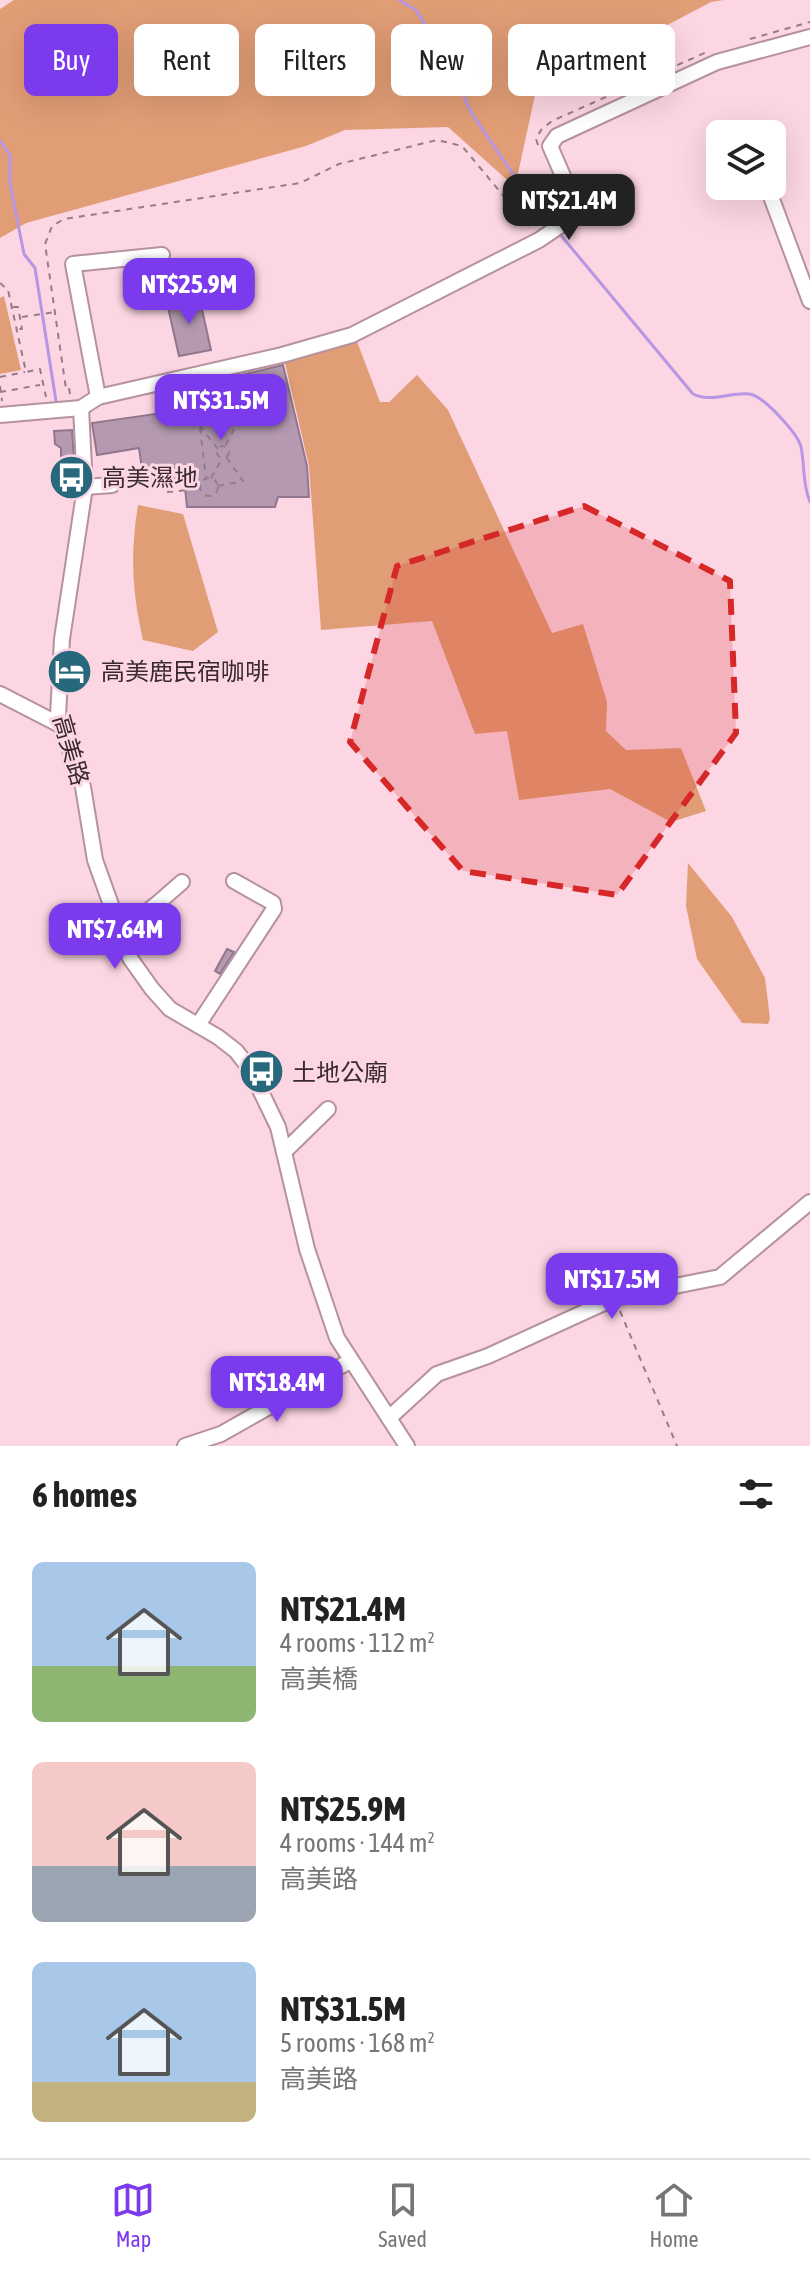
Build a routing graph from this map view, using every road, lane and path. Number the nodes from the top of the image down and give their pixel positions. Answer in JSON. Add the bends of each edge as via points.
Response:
{"nodes":[{"id":1,"x":810,"y":37,"type":"edge"},
{"id":2,"x":772,"y":200,"type":"edge"},
{"id":3,"x":536,"y":236,"type":"junction"},
{"id":4,"x":162,"y":255,"type":"dead end"},
{"id":5,"x":0,"y":283,"type":"edge"},
{"id":6,"x":810,"y":301,"type":"edge"},
{"id":7,"x":11,"y":307,"type":"junction"},
{"id":8,"x":55,"y":312,"type":"junction"},
{"id":9,"x":20,"y":317,"type":"junction"},
{"id":10,"x":16,"y":330,"type":"junction"},
{"id":11,"x":26,"y":372,"type":"junction"},
{"id":12,"x":0,"y":377,"type":"edge"},
{"id":13,"x":40,"y":385,"type":"dead end"},
{"id":14,"x":0,"y":386,"type":"edge"},
{"id":15,"x":0,"y":392,"type":"edge"},
{"id":16,"x":98,"y":397,"type":"junction"},
{"id":17,"x":75,"y":404,"type":"junction"},
{"id":18,"x":47,"y":410,"type":"junction"},
{"id":19,"x":0,"y":415,"type":"edge"},
{"id":20,"x":199,"y":425,"type":"junction"},
{"id":21,"x":225,"y":447,"type":"junction"},
{"id":22,"x":218,"y":449,"type":"junction"},
{"id":23,"x":224,"y":458,"type":"junction"},
{"id":24,"x":208,"y":478,"type":"junction"},
{"id":25,"x":112,"y":485,"type":"dead end"},
{"id":26,"x":218,"y":486,"type":"junction"},
{"id":27,"x":85,"y":487,"type":"junction"},
{"id":28,"x":200,"y":489,"type":"junction"},
{"id":29,"x":167,"y":492,"type":"dead end"},
{"id":30,"x":0,"y":694,"type":"edge"},
{"id":31,"x":62,"y":726,"type":"junction"},
{"id":32,"x":234,"y":881,"type":"dead end"},
{"id":33,"x":182,"y":882,"type":"dead end"},
{"id":34,"x":121,"y":932,"type":"junction"},
{"id":35,"x":198,"y":1025,"type":"junction"},
{"id":36,"x":328,"y":1109,"type":"dead end"},
{"id":37,"x":284,"y":1152,"type":"junction"},
{"id":38,"x":810,"y":1202,"type":"edge"},
{"id":39,"x":615,"y":1298,"type":"junction"},
{"id":40,"x":350,"y":1361,"type":"junction"},
{"id":41,"x":389,"y":1418,"type":"junction"},
{"id":42,"x":185,"y":1446,"type":"edge"},
{"id":43,"x":407,"y":1446,"type":"edge"},
{"id":44,"x":677,"y":1446,"type":"edge"}],
"edges":[{"from":1,"to":3,"type":"street","via":[[717,62],[557,136],[550,146],[579,213]]},
{"from":2,"to":6,"type":"street"},
{"from":3,"to":8,"type":"path","via":[[462,146],[437,140],[339,164],[300,183],[64,219],[52,226],[45,244]]},
{"from":3,"to":16,"type":"street","via":[[352,335]]},
{"from":4,"to":16,"type":"street","via":[[73,264]]},
{"from":5,"to":7,"type":"path","via":[[8,290]]},
{"from":7,"to":9,"type":"path","via":[[18,307]]},
{"from":7,"to":10,"type":"path"},
{"from":8,"to":9,"type":"path"},
{"from":8,"to":17,"type":"path","via":[[66,389]]},
{"from":9,"to":10,"type":"path","via":[[22,329]]},
{"from":10,"to":11,"type":"path"},
{"from":11,"to":12,"type":"path"},
{"from":11,"to":18,"type":"path","via":[[40,369]]},
{"from":13,"to":15,"type":"path"},
{"from":14,"to":15,"type":"path"},
{"from":16,"to":17,"type":"street"},
{"from":17,"to":18,"type":"street"},
{"from":17,"to":27,"type":"street","name":"高美路"},
{"from":18,"to":19,"type":"street"},
{"from":20,"to":20,"type":"path","via":[[205,414],[194,407],[188,419]]},
{"from":20,"to":21,"type":"path","via":[[242,414]]},
{"from":20,"to":22,"type":"path"},
{"from":20,"to":24,"type":"path"},
{"from":21,"to":22,"type":"path"},
{"from":21,"to":23,"type":"path"},
{"from":22,"to":23,"type":"path"},
{"from":23,"to":24,"type":"path"},
{"from":23,"to":26,"type":"path","via":[[243,481]]},
{"from":24,"to":26,"type":"path"},
{"from":24,"to":28,"type":"path"},
{"from":25,"to":27,"type":"street"},
{"from":26,"to":28,"type":"path","via":[[209,496]]},
{"from":27,"to":31,"type":"street","name":"高美路","via":[[62,639]]},
{"from":28,"to":29,"type":"path"},
{"from":30,"to":31,"type":"street"},
{"from":31,"to":34,"type":"street","name":"高美路","via":[[83,787],[95,860]]},
{"from":32,"to":35,"type":"street","via":[[273,903],[274,909]]},
{"from":33,"to":34,"type":"street"},
{"from":34,"to":35,"type":"street","name":"高美路","via":[[130,958],[152,989],[170,1009]]},
{"from":35,"to":37,"type":"street","name":"高美路","via":[[236,1051],[250,1069]]},
{"from":36,"to":37,"type":"street"},
{"from":37,"to":40,"type":"street","name":"高美路","via":[[307,1249]]},
{"from":38,"to":39,"type":"street","via":[[720,1277]]},
{"from":39,"to":41,"type":"street","via":[[437,1374]]},
{"from":39,"to":44,"type":"path"},
{"from":40,"to":41,"type":"street","name":"高美路"},
{"from":40,"to":42,"type":"street","via":[[221,1434]]},
{"from":41,"to":43,"type":"street","name":"高美路"}]}
